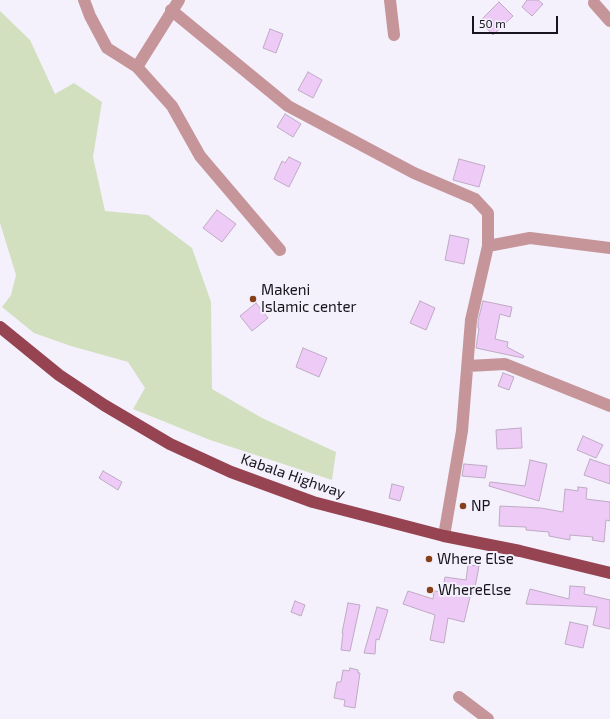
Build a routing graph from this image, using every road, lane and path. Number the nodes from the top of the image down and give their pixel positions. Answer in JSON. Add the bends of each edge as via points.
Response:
{"nodes":[{"id":1,"x":84,"y":0,"type":"edge"},
{"id":2,"x":179,"y":0,"type":"edge"},
{"id":3,"x":390,"y":0,"type":"edge"},
{"id":4,"x":594,"y":3,"type":"dead end"},
{"id":5,"x":171,"y":10,"type":"junction"},
{"id":6,"x":610,"y":21,"type":"edge"},
{"id":7,"x":394,"y":35,"type":"dead end"},
{"id":8,"x":137,"y":67,"type":"junction"},
{"id":9,"x":488,"y":246,"type":"junction"},
{"id":10,"x":610,"y":248,"type":"edge"},
{"id":11,"x":280,"y":250,"type":"dead end"},
{"id":12,"x":0,"y":327,"type":"edge"},
{"id":13,"x":468,"y":366,"type":"junction"},
{"id":14,"x":610,"y":406,"type":"edge"},
{"id":15,"x":444,"y":536,"type":"junction"},
{"id":16,"x":610,"y":574,"type":"edge"},
{"id":17,"x":459,"y":697,"type":"dead end"},
{"id":18,"x":488,"y":719,"type":"edge"}],
"edges":[{"from":1,"to":8,"type":"street","via":[[107,48]]},
{"from":2,"to":5,"type":"street"},
{"from":3,"to":7,"type":"street"},
{"from":4,"to":6,"type":"street"},
{"from":5,"to":8,"type":"street"},
{"from":5,"to":9,"type":"street","via":[[288,106],[414,173],[475,199],[488,213]]},
{"from":8,"to":11,"type":"street","via":[[172,106],[200,156]]},
{"from":9,"to":10,"type":"street","via":[[530,238]]},
{"from":9,"to":13,"type":"street","via":[[471,320]]},
{"from":12,"to":15,"type":"main road","name":"Kabala Highway","via":[[59,374],[104,405],[170,444],[231,472],[313,502]]},
{"from":13,"to":14,"type":"street","via":[[505,364]]},
{"from":13,"to":15,"type":"street","via":[[462,431]]},
{"from":15,"to":16,"type":"main road","name":"Kabala Highway"},
{"from":17,"to":18,"type":"street"}]}
